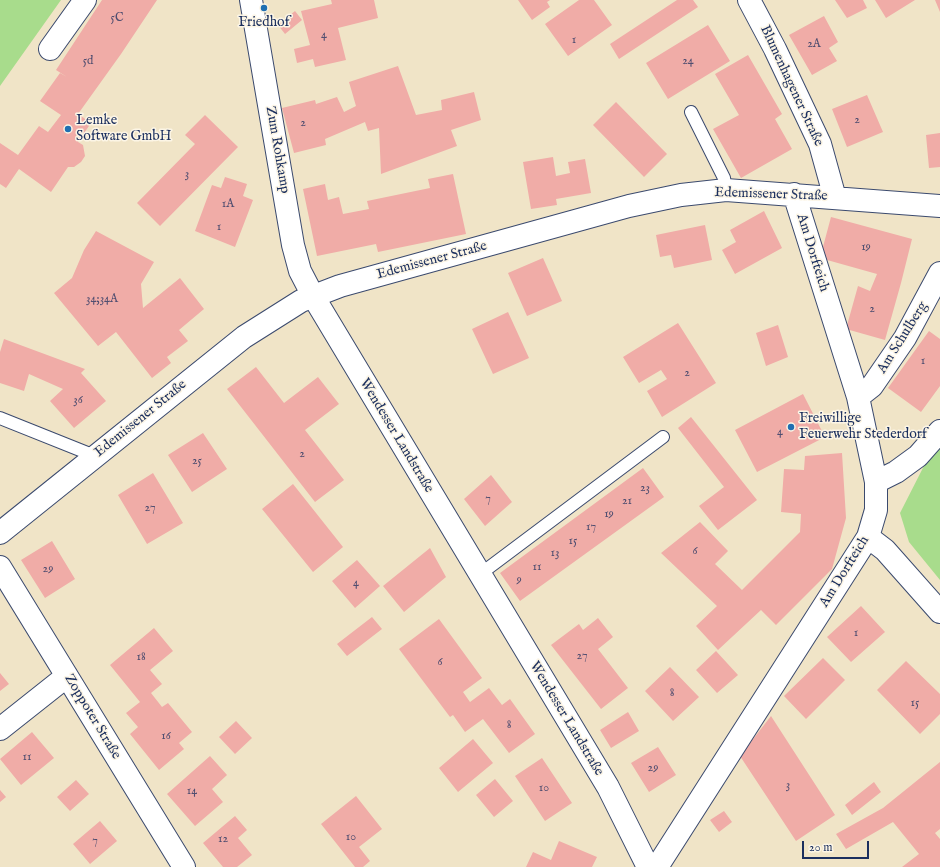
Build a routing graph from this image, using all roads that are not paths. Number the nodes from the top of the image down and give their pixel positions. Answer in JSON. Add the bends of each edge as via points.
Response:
{"nodes":[{"id":1,"x":85,"y":0,"type":"edge"},
{"id":2,"x":250,"y":0,"type":"edge"},
{"id":3,"x":749,"y":0,"type":"edge"},
{"id":4,"x":50,"y":49,"type":"dead end"},
{"id":5,"x":691,"y":112,"type":"dead end"},
{"id":6,"x":726,"y":190,"type":"junction"},
{"id":7,"x":794,"y":194,"type":"junction"},
{"id":8,"x":834,"y":198,"type":"junction"},
{"id":9,"x":940,"y":206,"type":"edge"},
{"id":10,"x":940,"y":273,"type":"edge"},
{"id":11,"x":313,"y":296,"type":"junction"},
{"id":12,"x":858,"y":397,"type":"junction"},
{"id":13,"x":0,"y":418,"type":"edge"},
{"id":14,"x":940,"y":431,"type":"edge"},
{"id":15,"x":663,"y":437,"type":"dead end"},
{"id":16,"x":95,"y":456,"type":"junction"},
{"id":17,"x":876,"y":482,"type":"junction"},
{"id":18,"x":1,"y":531,"type":"edge"},
{"id":19,"x":868,"y":537,"type":"junction"},
{"id":20,"x":0,"y":567,"type":"edge"},
{"id":21,"x":479,"y":575,"type":"junction"},
{"id":22,"x":940,"y":612,"type":"edge"},
{"id":23,"x":67,"y":676,"type":"junction"},
{"id":24,"x":0,"y":729,"type":"edge"},
{"id":25,"x":184,"y":867,"type":"edge"},
{"id":26,"x":648,"y":867,"type":"edge"},
{"id":27,"x":657,"y":867,"type":"edge"}],
"edges":[{"from":1,"to":4,"type":"street"},
{"from":2,"to":11,"type":"street","name":"Zum Rohkamp","via":[[293,244],[300,271]]},
{"from":3,"to":8,"type":"street","name":"Blumenhagener Straße","via":[[820,144]]},
{"from":5,"to":6,"type":"lane","via":[[724,178]]},
{"from":6,"to":7,"type":"street","name":"Edemissener Straße"},
{"from":6,"to":11,"type":"street","name":"Edemissener Straße","via":[[682,195],[629,206],[340,286]]},
{"from":7,"to":8,"type":"street","name":"Edemissener Straße"},
{"from":7,"to":12,"type":"street","name":"Am Dorfteich"},
{"from":8,"to":9,"type":"street","name":"Edemissener Straße"},
{"from":10,"to":12,"type":"street","name":"Am Schulberg","via":[[906,338],[872,386]]},
{"from":11,"to":16,"type":"street","name":"Edemissener Straße","via":[[275,316],[244,337]]},
{"from":11,"to":21,"type":"street","name":"Wendesser Landstraße"},
{"from":12,"to":17,"type":"street","name":"Am Dorfteich"},
{"from":13,"to":16,"type":"lane"},
{"from":14,"to":17,"type":"street","via":[[918,456],[896,472]]},
{"from":15,"to":21,"type":"lane"},
{"from":16,"to":18,"type":"street","name":"Edemissener Straße"},
{"from":17,"to":19,"type":"street","name":"Am Dorfteich","via":[[876,510]]},
{"from":19,"to":22,"type":"street","via":[[885,550]]},
{"from":19,"to":27,"type":"street","name":"Am Dorfteich"},
{"from":20,"to":23,"type":"street","name":"Zoppoter Straße"},
{"from":21,"to":26,"type":"street","name":"Wendesser Landstraße","via":[[608,787]]},
{"from":23,"to":24,"type":"street"},
{"from":23,"to":25,"type":"street","name":"Zoppoter Straße"}]}
